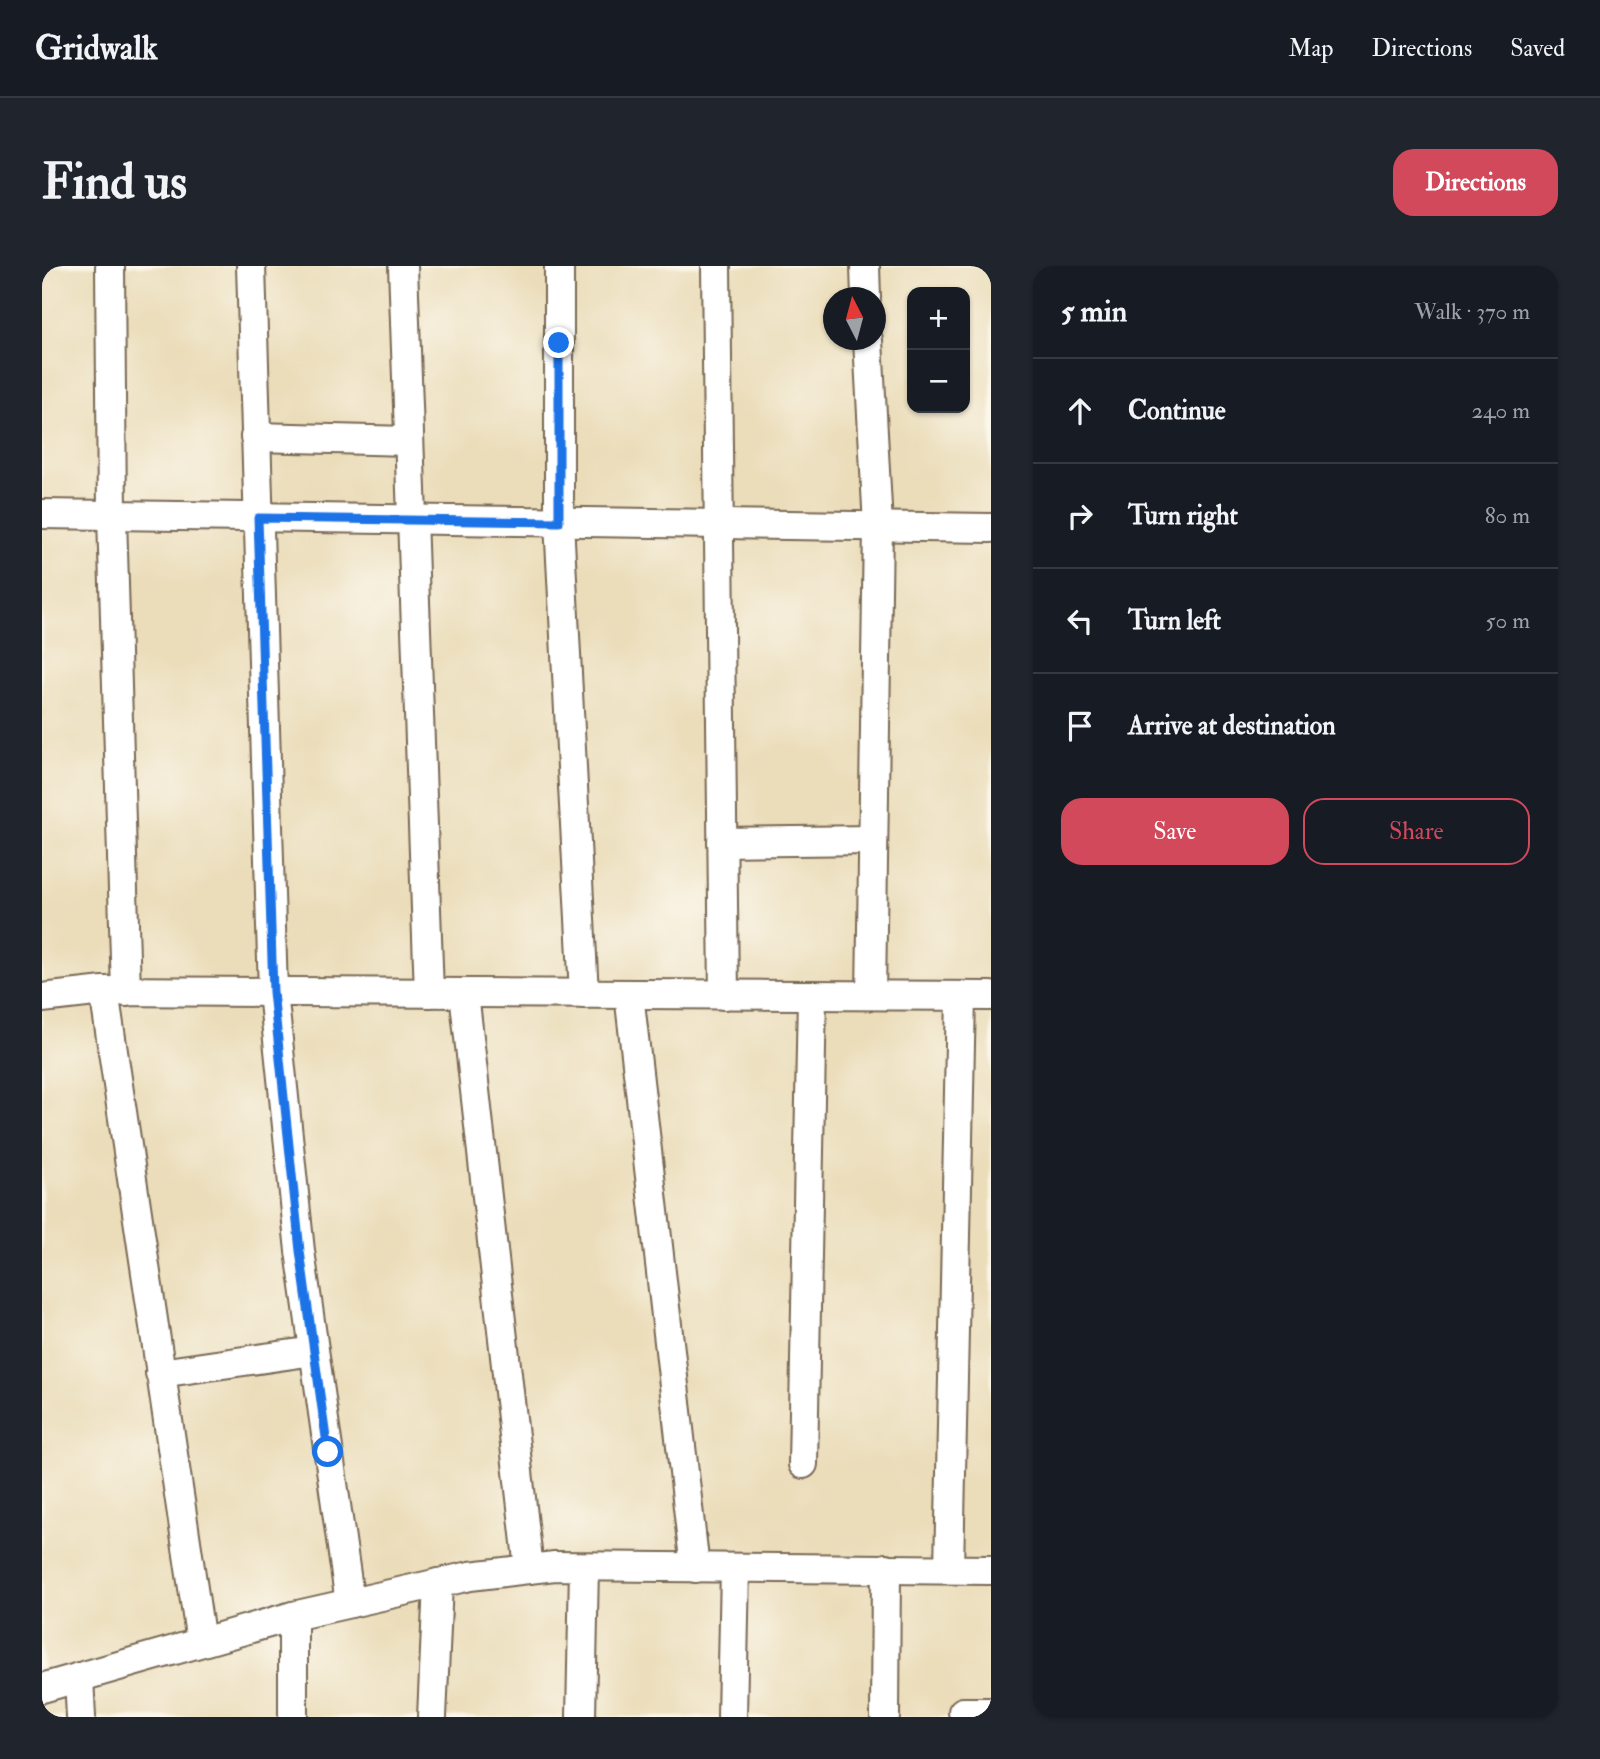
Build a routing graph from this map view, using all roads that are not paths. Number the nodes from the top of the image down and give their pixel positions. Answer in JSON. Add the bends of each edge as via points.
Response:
{"nodes":[{"id":1,"x":110,"y":266,"type":"edge"},
{"id":2,"x":251,"y":266,"type":"edge"},
{"id":3,"x":403,"y":266,"type":"edge"},
{"id":4,"x":559,"y":266,"type":"edge"},
{"id":5,"x":716,"y":266,"type":"edge"},
{"id":6,"x":865,"y":266,"type":"edge"},
{"id":7,"x":866,"y":287,"type":"edge"},
{"id":8,"x":869,"y":350,"type":"edge"},
{"id":9,"x":255,"y":437,"type":"junction"},
{"id":10,"x":410,"y":441,"type":"junction"},
{"id":11,"x":42,"y":514,"type":"edge"},
{"id":12,"x":111,"y":516,"type":"junction"},
{"id":13,"x":258,"y":518,"type":"junction"},
{"id":14,"x":412,"y":520,"type":"junction"},
{"id":15,"x":559,"y":522,"type":"junction"},
{"id":16,"x":718,"y":524,"type":"junction"},
{"id":17,"x":878,"y":526,"type":"junction"},
{"id":18,"x":991,"y":528,"type":"edge"},
{"id":19,"x":873,"y":840,"type":"junction"},
{"id":20,"x":722,"y":842,"type":"junction"},
{"id":21,"x":115,"y":992,"type":"junction"},
{"id":22,"x":273,"y":992,"type":"junction"},
{"id":23,"x":429,"y":993,"type":"junction"},
{"id":24,"x":464,"y":993,"type":"junction"},
{"id":25,"x":584,"y":994,"type":"junction"},
{"id":26,"x":629,"y":994,"type":"junction"},
{"id":27,"x":724,"y":995,"type":"junction"},
{"id":28,"x":812,"y":995,"type":"junction"},
{"id":29,"x":871,"y":995,"type":"junction"},
{"id":30,"x":961,"y":996,"type":"junction"},
{"id":31,"x":991,"y":996,"type":"edge"},
{"id":32,"x":42,"y":998,"type":"edge"},
{"id":33,"x":314,"y":1351,"type":"junction"},
{"id":34,"x":160,"y":1373,"type":"junction"},
{"id":35,"x":803,"y":1464,"type":"dead end"},
{"id":36,"x":584,"y":1567,"type":"junction"},
{"id":37,"x":695,"y":1568,"type":"junction"},
{"id":38,"x":735,"y":1568,"type":"junction"},
{"id":39,"x":886,"y":1568,"type":"junction"},
{"id":40,"x":529,"y":1569,"type":"junction"},
{"id":41,"x":949,"y":1569,"type":"junction"},
{"id":42,"x":991,"y":1570,"type":"edge"},
{"id":43,"x":438,"y":1583,"type":"junction"},
{"id":44,"x":350,"y":1603,"type":"junction"},
{"id":45,"x":293,"y":1616,"type":"junction"},
{"id":46,"x":201,"y":1642,"type":"junction"},
{"id":47,"x":79,"y":1677,"type":"junction"},
{"id":48,"x":42,"y":1685,"type":"edge"},
{"id":49,"x":991,"y":1712,"type":"edge"},
{"id":50,"x":963,"y":1713,"type":"dead end"},
{"id":51,"x":81,"y":1717,"type":"edge"},
{"id":52,"x":293,"y":1717,"type":"edge"},
{"id":53,"x":432,"y":1717,"type":"edge"},
{"id":54,"x":581,"y":1717,"type":"edge"},
{"id":55,"x":732,"y":1717,"type":"edge"},
{"id":56,"x":885,"y":1717,"type":"edge"}],
"edges":[{"from":1,"to":12,"type":"street"},
{"from":2,"to":9,"type":"street"},
{"from":3,"to":10,"type":"street"},
{"from":4,"to":15,"type":"street"},
{"from":5,"to":16,"type":"street"},
{"from":6,"to":7,"type":"street"},
{"from":8,"to":17,"type":"street"},
{"from":9,"to":10,"type":"street"},
{"from":9,"to":13,"type":"street"},
{"from":10,"to":14,"type":"street"},
{"from":11,"to":12,"type":"street"},
{"from":12,"to":13,"type":"street"},
{"from":12,"to":21,"type":"street"},
{"from":13,"to":14,"type":"street"},
{"from":13,"to":22,"type":"street"},
{"from":14,"to":15,"type":"street"},
{"from":14,"to":23,"type":"street"},
{"from":15,"to":16,"type":"street"},
{"from":15,"to":25,"type":"street"},
{"from":16,"to":17,"type":"street"},
{"from":16,"to":20,"type":"street"},
{"from":17,"to":18,"type":"street"},
{"from":17,"to":19,"type":"street"},
{"from":19,"to":20,"type":"street"},
{"from":19,"to":29,"type":"street"},
{"from":20,"to":27,"type":"street"},
{"from":21,"to":22,"type":"street"},
{"from":21,"to":32,"type":"street"},
{"from":21,"to":34,"type":"street","via":[[138,1229]]},
{"from":22,"to":23,"type":"street"},
{"from":22,"to":33,"type":"street"},
{"from":23,"to":24,"type":"street"},
{"from":24,"to":25,"type":"street"},
{"from":24,"to":40,"type":"street"},
{"from":25,"to":26,"type":"street"},
{"from":26,"to":27,"type":"street"},
{"from":26,"to":37,"type":"street"},
{"from":27,"to":28,"type":"street"},
{"from":28,"to":29,"type":"street"},
{"from":28,"to":35,"type":"street"},
{"from":29,"to":30,"type":"street"},
{"from":30,"to":31,"type":"street"},
{"from":30,"to":41,"type":"street"},
{"from":33,"to":34,"type":"street"},
{"from":33,"to":44,"type":"street"},
{"from":34,"to":46,"type":"street"},
{"from":36,"to":37,"type":"street"},
{"from":36,"to":40,"type":"street"},
{"from":36,"to":54,"type":"street"},
{"from":37,"to":38,"type":"street"},
{"from":38,"to":39,"type":"street"},
{"from":38,"to":55,"type":"street"},
{"from":39,"to":41,"type":"street"},
{"from":39,"to":56,"type":"street"},
{"from":40,"to":43,"type":"street"},
{"from":41,"to":42,"type":"street"},
{"from":43,"to":44,"type":"street"},
{"from":43,"to":53,"type":"street"},
{"from":44,"to":45,"type":"street"},
{"from":45,"to":46,"type":"street"},
{"from":45,"to":52,"type":"street"},
{"from":46,"to":47,"type":"street"},
{"from":47,"to":48,"type":"street"},
{"from":47,"to":51,"type":"street"},
{"from":49,"to":50,"type":"street"}]}
